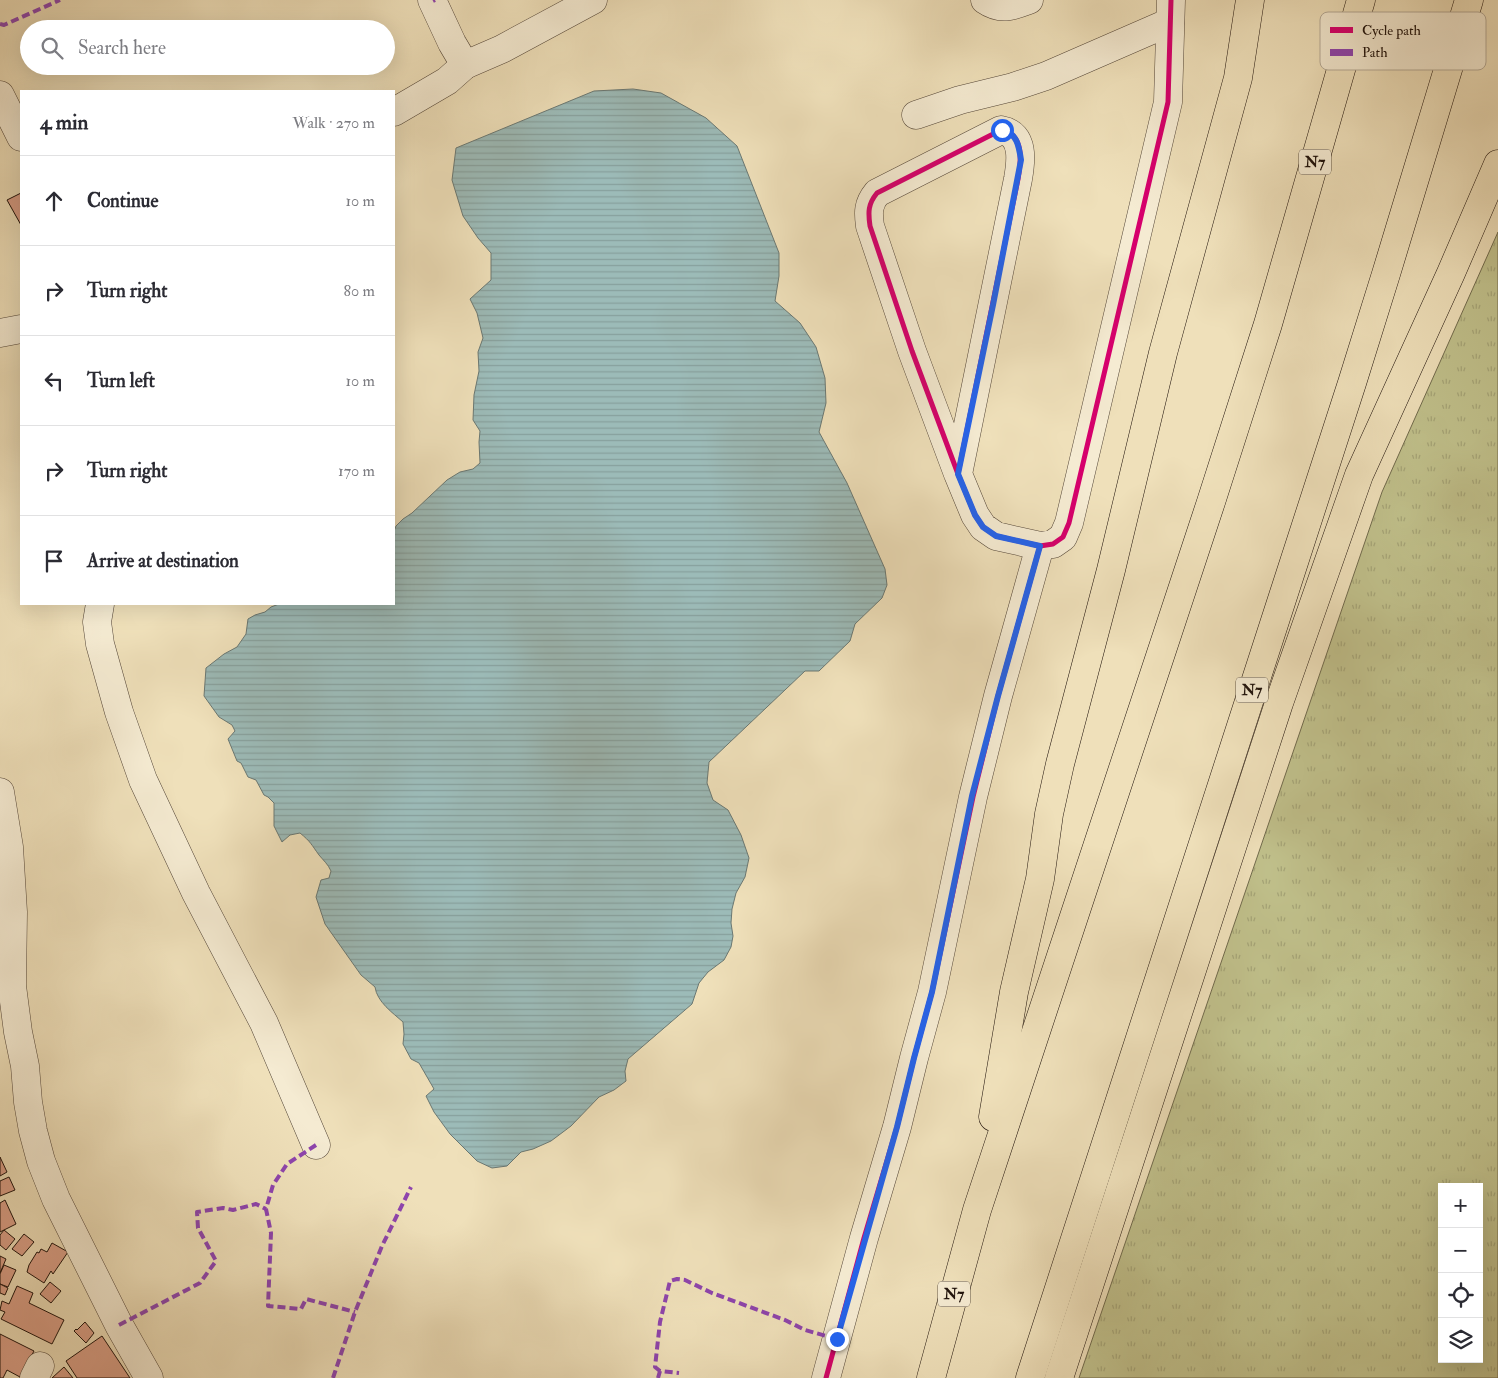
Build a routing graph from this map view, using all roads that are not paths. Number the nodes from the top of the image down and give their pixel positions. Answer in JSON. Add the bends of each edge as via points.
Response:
{"nodes":[{"id":1,"x":432,"y":0,"type":"edge"},
{"id":2,"x":593,"y":0,"type":"edge"},
{"id":3,"x":986,"y":0,"type":"edge"},
{"id":4,"x":1029,"y":0,"type":"edge"},
{"id":5,"x":1250,"y":0,"type":"edge"},
{"id":6,"x":1468,"y":0,"type":"edge"},
{"id":7,"x":1170,"y":11,"type":"edge"},
{"id":8,"x":1464,"y":12,"type":"edge"},
{"id":9,"x":465,"y":65,"type":"junction"},
{"id":10,"x":1341,"y":70,"type":"edge"},
{"id":11,"x":1447,"y":70,"type":"edge"},
{"id":12,"x":0,"y":95,"type":"edge"},
{"id":13,"x":395,"y":111,"type":"edge"},
{"id":14,"x":916,"y":115,"type":"dead end"},
{"id":15,"x":20,"y":135,"type":"edge"},
{"id":16,"x":1498,"y":164,"type":"edge"},
{"id":17,"x":20,"y":329,"type":"edge"},
{"id":18,"x":0,"y":333,"type":"edge"},
{"id":19,"x":958,"y":474,"type":"junction"},
{"id":20,"x":1040,"y":546,"type":"junction"},
{"id":21,"x":100,"y":605,"type":"edge"},
{"id":22,"x":0,"y":792,"type":"edge"},
{"id":23,"x":6,"y":980,"type":"edge"},
{"id":24,"x":316,"y":1145,"type":"dead end"},
{"id":25,"x":976,"y":1210,"type":"junction"},
{"id":26,"x":149,"y":1378,"type":"edge"},
{"id":27,"x":826,"y":1378,"type":"edge"},
{"id":28,"x":931,"y":1378,"type":"edge"},
{"id":29,"x":1030,"y":1378,"type":"edge"},
{"id":30,"x":1059,"y":1378,"type":"edge"}],
"edges":[{"from":1,"to":9,"type":"street"},
{"from":2,"to":9,"type":"street"},
{"from":3,"to":4,"type":"street","via":[[1002,8]]},
{"from":5,"to":25,"type":"highway","via":[[1238,78],[1163,353],[1052,797],[1040,879],[1014,992]]},
{"from":6,"to":8,"type":"highway","number":"N7"},
{"from":7,"to":14,"type":"street","via":[[1046,76]]},
{"from":7,"to":20,"type":"street","via":[[1168,102],[1069,523],[1063,537],[1053,544]]},
{"from":9,"to":13,"type":"street","via":[[447,81]]},
{"from":10,"to":25,"type":"highway","number":"N7","via":[[1268,324],[1208,512]]},
{"from":11,"to":29,"type":"highway","number":"N7","via":[[1360,356]]},
{"from":12,"to":15,"type":"street"},
{"from":16,"to":30,"type":"highway","via":[[1359,475],[1279,703]]},
{"from":17,"to":18,"type":"street"},
{"from":19,"to":19,"type":"street","via":[[870,226],[869,206],[877,193],[1002,130],[1015,138],[1021,160]]},
{"from":19,"to":20,"type":"street","via":[[983,527],[996,536]]},
{"from":20,"to":27,"type":"street","via":[[972,796],[932,992]]},
{"from":21,"to":24,"type":"street","via":[[100,644],[143,780],[196,893],[264,1023]]},
{"from":22,"to":23,"type":"street","via":[[9,847],[13,912]]},
{"from":23,"to":26,"type":"street","via":[[41,1162],[56,1199]]},
{"from":25,"to":28,"type":"highway","number":"N7"}]}
